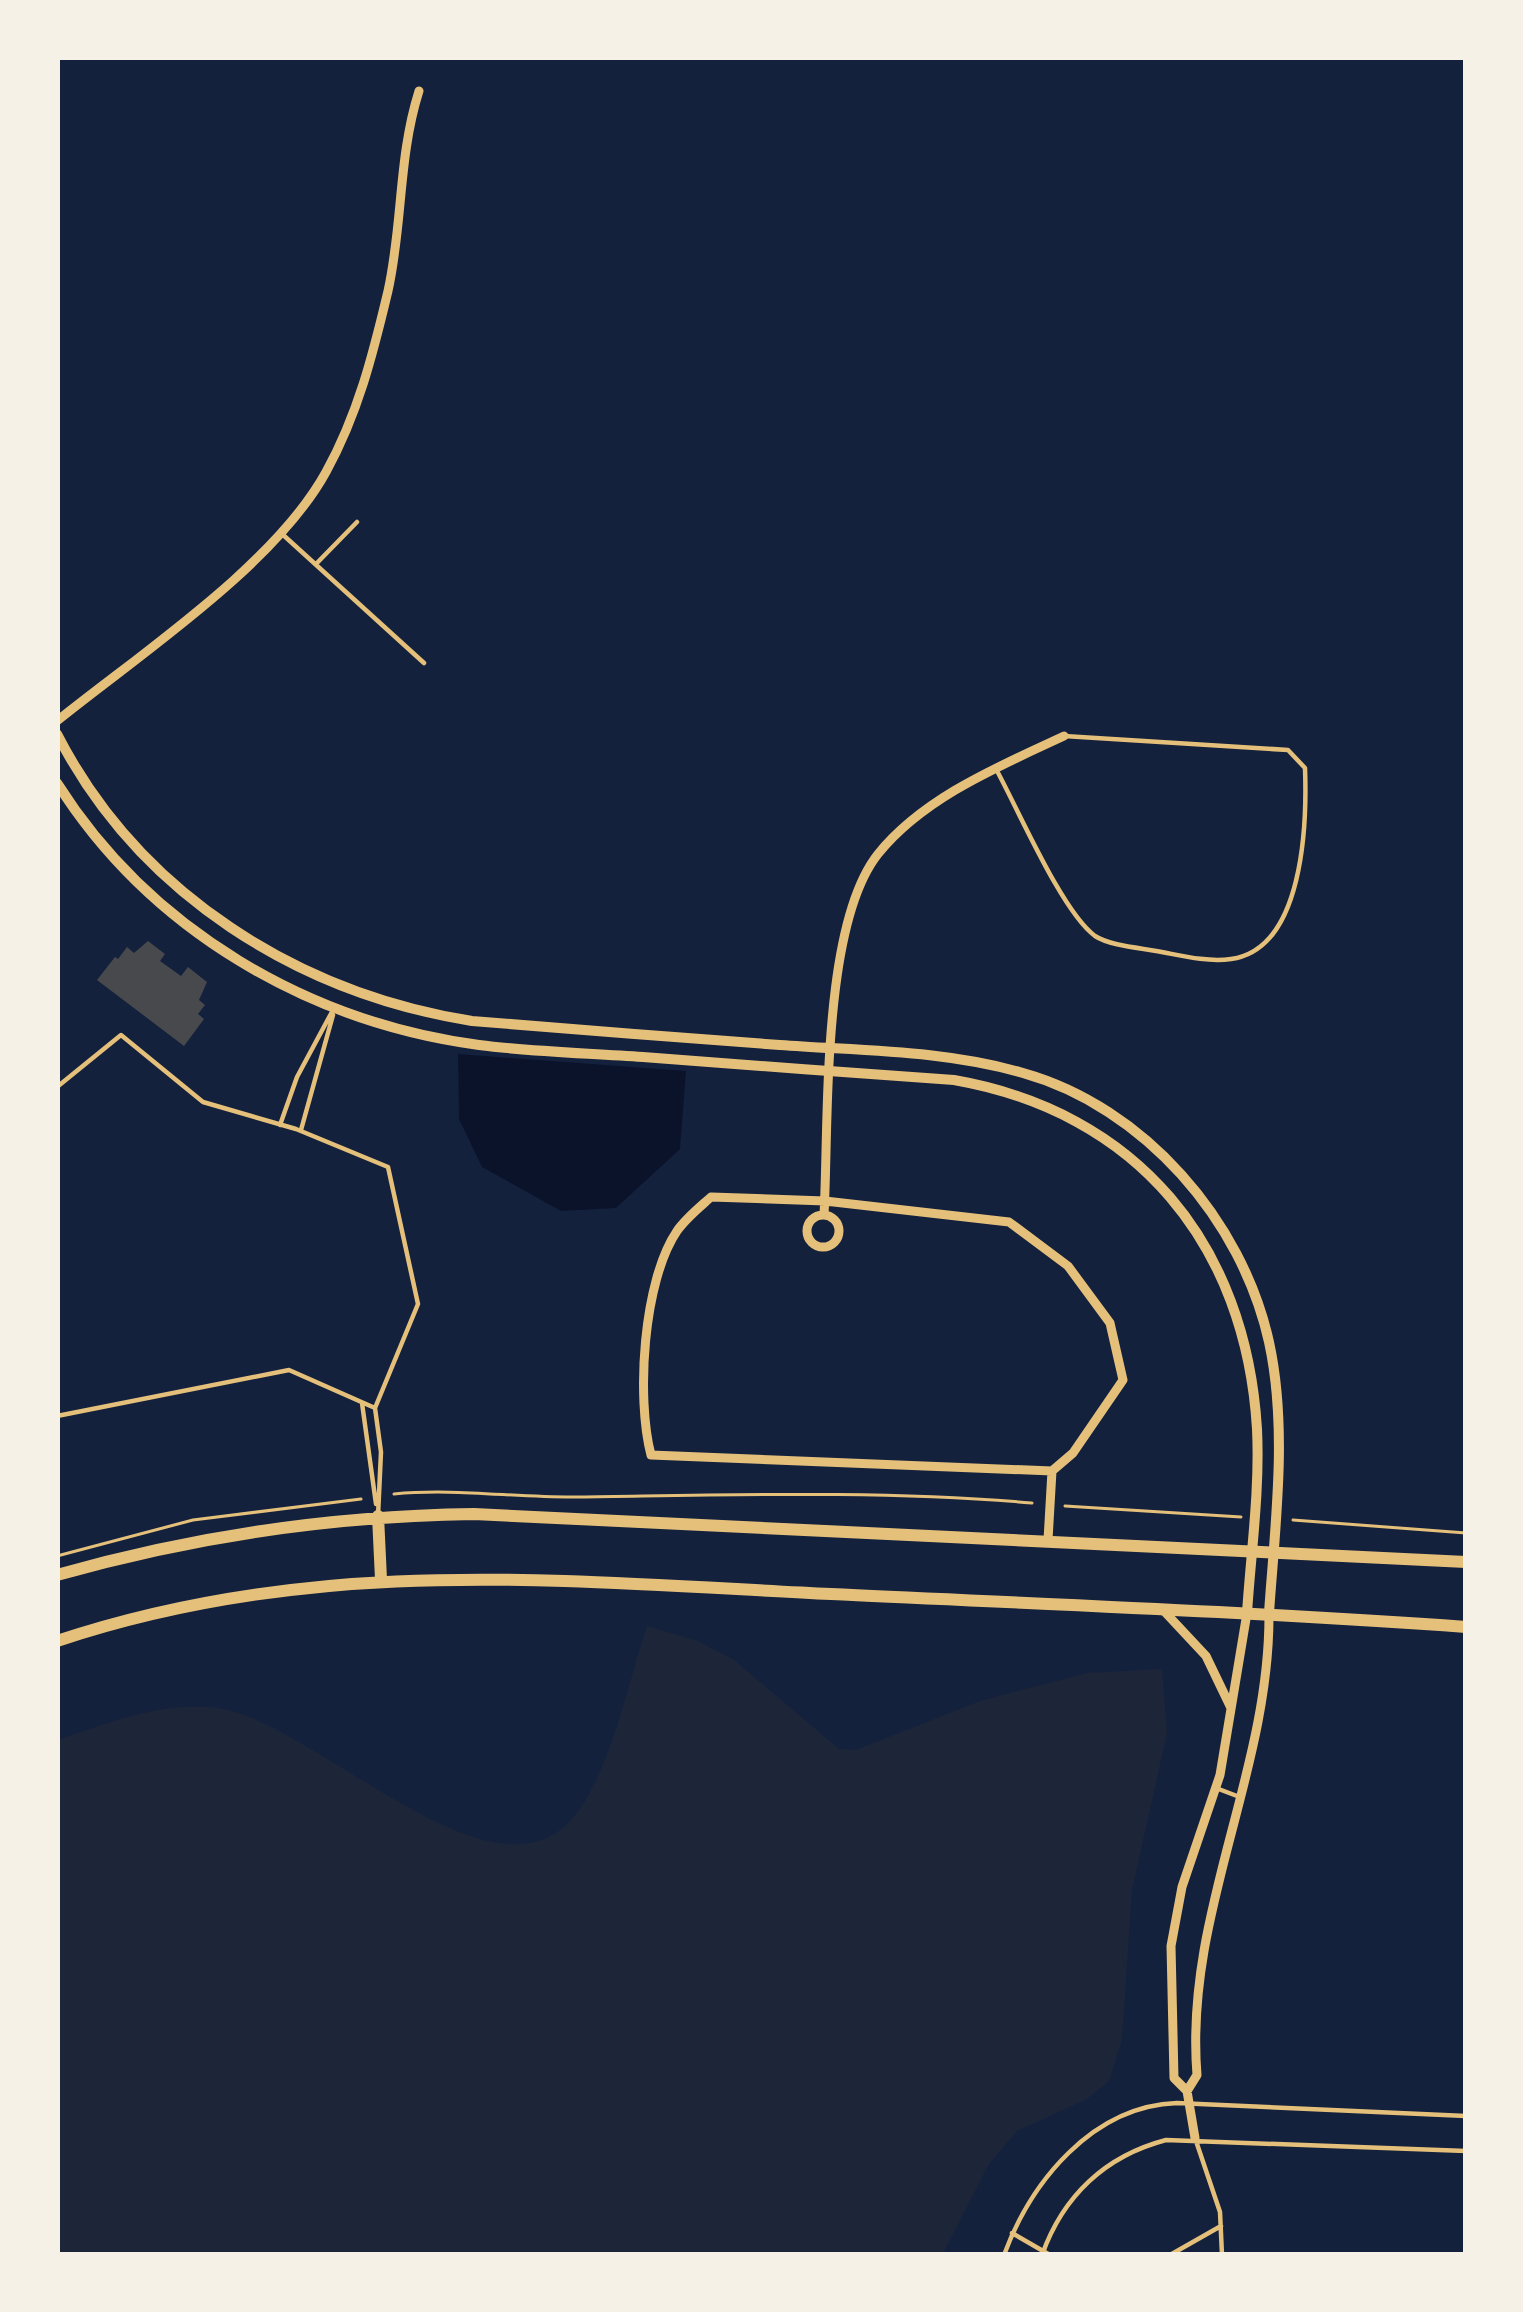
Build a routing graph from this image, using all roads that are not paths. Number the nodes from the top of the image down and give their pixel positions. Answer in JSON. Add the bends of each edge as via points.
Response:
{"nodes":[{"id":1,"x":419,"y":92,"type":"dead end"},
{"id":2,"x":357,"y":522,"type":"dead end"},
{"id":3,"x":281,"y":533,"type":"junction"},
{"id":4,"x":316,"y":564,"type":"junction"},
{"id":5,"x":424,"y":663,"type":"dead end"},
{"id":6,"x":57,"y":721,"type":"edge"},
{"id":7,"x":57,"y":734,"type":"edge"},
{"id":8,"x":1064,"y":736,"type":"joint"},
{"id":9,"x":996,"y":768,"type":"junction"},
{"id":10,"x":57,"y":783,"type":"edge"},
{"id":11,"x":343,"y":988,"type":"junction"},
{"id":12,"x":334,"y":1009,"type":"junction"},
{"id":13,"x":832,"y":1049,"type":"junction"},
{"id":14,"x":833,"y":1070,"type":"junction"},
{"id":15,"x":57,"y":1087,"type":"edge"},
{"id":16,"x":280,"y":1124,"type":"junction"},
{"id":17,"x":300,"y":1131,"type":"junction"},
{"id":18,"x":825,"y":1202,"type":"junction"},
{"id":19,"x":824,"y":1215,"type":"dead end"},
{"id":20,"x":362,"y":1402,"type":"junction"},
{"id":21,"x":375,"y":1408,"type":"junction"},
{"id":22,"x":57,"y":1416,"type":"edge"},
{"id":23,"x":1052,"y":1472,"type":"junction"},
{"id":24,"x":377,"y":1497,"type":"junction"},
{"id":25,"x":378,"y":1516,"type":"junction"},
{"id":26,"x":1048,"y":1540,"type":"junction"},
{"id":27,"x":1251,"y":1549,"type":"junction"},
{"id":28,"x":1273,"y":1550,"type":"junction"},
{"id":29,"x":1466,"y":1562,"type":"edge"},
{"id":30,"x":57,"y":1575,"type":"edge"},
{"id":31,"x":381,"y":1579,"type":"junction"},
{"id":32,"x":1163,"y":1610,"type":"junction"},
{"id":33,"x":1247,"y":1612,"type":"junction"},
{"id":34,"x":1269,"y":1613,"type":"junction"},
{"id":35,"x":1466,"y":1627,"type":"edge"},
{"id":36,"x":57,"y":1641,"type":"edge"},
{"id":37,"x":1231,"y":1708,"type":"junction"},
{"id":38,"x":1216,"y":1788,"type":"junction"},
{"id":39,"x":1243,"y":1798,"type":"junction"},
{"id":40,"x":1187,"y":2091,"type":"junction"},
{"id":41,"x":1190,"y":2104,"type":"junction"},
{"id":42,"x":1466,"y":2116,"type":"edge"},
{"id":43,"x":1195,"y":2138,"type":"junction"},
{"id":44,"x":1466,"y":2151,"type":"edge"},
{"id":45,"x":1221,"y":2226,"type":"junction"},
{"id":46,"x":1012,"y":2233,"type":"junction"},
{"id":47,"x":1045,"y":2254,"type":"edge"},
{"id":48,"x":1004,"y":2255,"type":"edge"},
{"id":49,"x":1170,"y":2255,"type":"edge"},
{"id":50,"x":1222,"y":2255,"type":"edge"}],
"edges":[{"from":1,"to":3,"type":"street","via":[[404,137],[390,280],[368,382],[325,475]]},
{"from":2,"to":4,"type":"lane"},
{"from":3,"to":4,"type":"lane"},
{"from":3,"to":6,"type":"street"},
{"from":4,"to":5,"type":"lane"},
{"from":7,"to":11,"type":"street","via":[[100,803],[178,889],[231,929]]},
{"from":8,"to":9,"type":"street"},
{"from":8,"to":9,"type":"lane","via":[[1288,750],[1305,768],[1307,812],[1293,900],[1273,934],[1235,959],[1098,938],[1075,914]]},
{"from":9,"to":13,"type":"street","via":[[918,815],[877,856],[850,908]]},
{"from":10,"to":12,"type":"street","via":[[162,906],[242,965]]},
{"from":11,"to":12,"type":"street"},
{"from":11,"to":13,"type":"street","via":[[472,1021]]},
{"from":12,"to":14,"type":"street","via":[[480,1045]]},
{"from":12,"to":16,"type":"lane"},
{"from":12,"to":17,"type":"lane"},
{"from":13,"to":14,"type":"street"},
{"from":13,"to":28,"type":"street","via":[[943,1057],[1027,1074],[1112,1116],[1182,1176],[1240,1261],[1269,1343],[1277,1396]]},
{"from":14,"to":18,"type":"street"},
{"from":14,"to":27,"type":"street","via":[[954,1080],[1023,1097],[1113,1140],[1163,1188],[1216,1266],[1242,1336],[1256,1413]]},
{"from":15,"to":16,"type":"lane","via":[[121,1035],[203,1102]]},
{"from":16,"to":17,"type":"lane"},
{"from":17,"to":21,"type":"lane","via":[[388,1167],[418,1304]]},
{"from":18,"to":19,"type":"street"},
{"from":18,"to":23,"type":"street","via":[[1009,1222],[1068,1267],[1110,1323],[1124,1380]]},
{"from":18,"to":23,"type":"street","via":[[711,1197],[676,1233],[650,1306],[642,1421],[650,1455]]},
{"from":20,"to":21,"type":"lane"},
{"from":20,"to":22,"type":"lane","via":[[289,1370]]},
{"from":20,"to":24,"type":"lane"},
{"from":21,"to":24,"type":"lane"},
{"from":23,"to":26,"type":"street"},
{"from":24,"to":25,"type":"lane"},
{"from":25,"to":26,"type":"main road"},
{"from":25,"to":30,"type":"main road","via":[[206,1538]]},
{"from":25,"to":31,"type":"main road"},
{"from":26,"to":27,"type":"main road"},
{"from":27,"to":28,"type":"main road"},
{"from":27,"to":33,"type":"street"},
{"from":28,"to":29,"type":"main road"},
{"from":28,"to":34,"type":"street"},
{"from":31,"to":32,"type":"main road"},
{"from":31,"to":36,"type":"main road","via":[[224,1598]]},
{"from":32,"to":33,"type":"main road"},
{"from":32,"to":37,"type":"street","via":[[1206,1655]]},
{"from":33,"to":34,"type":"main road"},
{"from":33,"to":37,"type":"street"},
{"from":34,"to":35,"type":"main road"},
{"from":34,"to":39,"type":"street"},
{"from":37,"to":38,"type":"street"},
{"from":38,"to":39,"type":"lane"},
{"from":38,"to":40,"type":"street","via":[[1171,1946],[1174,2078]]},
{"from":39,"to":40,"type":"street","via":[[1198,1960],[1197,2075]]},
{"from":40,"to":41,"type":"street"},
{"from":41,"to":42,"type":"lane"},
{"from":41,"to":43,"type":"street"},
{"from":41,"to":46,"type":"lane","via":[[1145,2110],[1084,2140],[1037,2186]]},
{"from":43,"to":44,"type":"lane"},
{"from":43,"to":45,"type":"lane"},
{"from":43,"to":47,"type":"lane","via":[[1133,2150],[1103,2168],[1066,2204]]},
{"from":45,"to":49,"type":"lane"},
{"from":45,"to":50,"type":"lane"},
{"from":46,"to":47,"type":"lane"},
{"from":46,"to":48,"type":"lane"}]}
